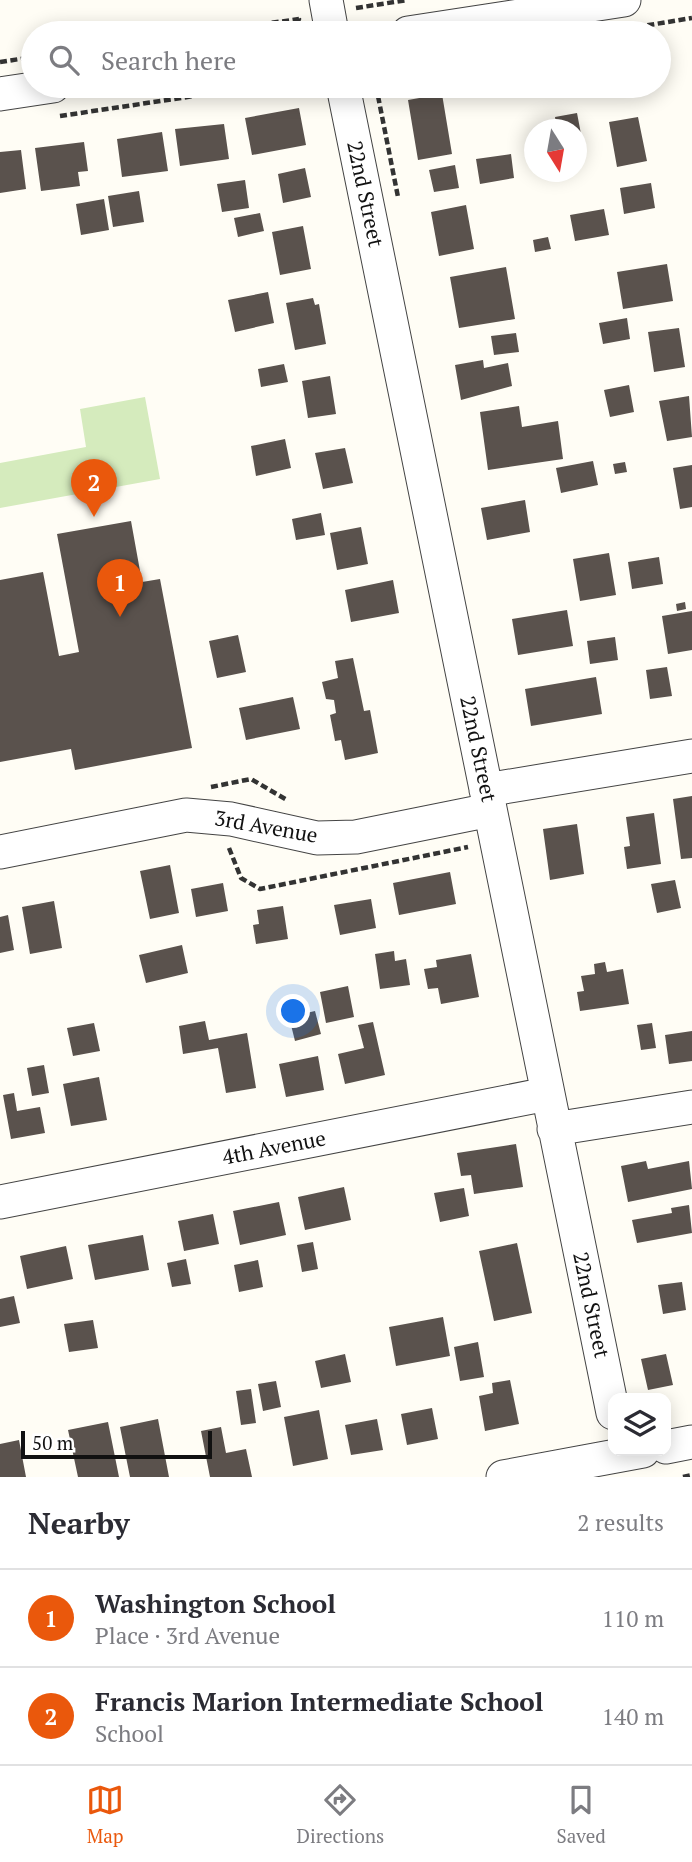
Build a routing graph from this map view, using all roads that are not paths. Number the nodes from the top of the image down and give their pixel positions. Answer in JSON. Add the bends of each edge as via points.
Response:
{"nodes":[{"id":1,"x":311,"y":5,"type":"edge"},
{"id":2,"x":629,"y":14,"type":"edge"},
{"id":3,"x":323,"y":21,"type":"edge"},
{"id":4,"x":548,"y":21,"type":"edge"},
{"id":5,"x":0,"y":94,"type":"edge"},
{"id":6,"x":21,"y":97,"type":"edge"},
{"id":7,"x":31,"y":98,"type":"edge"},
{"id":8,"x":345,"y":98,"type":"edge"},
{"id":9,"x":54,"y":101,"type":"edge"},
{"id":10,"x":692,"y":756,"type":"edge"},
{"id":11,"x":488,"y":800,"type":"junction"},
{"id":12,"x":0,"y":852,"type":"edge"},
{"id":13,"x":547,"y":1094,"type":"junction"},
{"id":14,"x":692,"y":1107,"type":"edge"},
{"id":15,"x":554,"y":1129,"type":"junction"},
{"id":16,"x":0,"y":1202,"type":"edge"},
{"id":17,"x":609,"y":1393,"type":"edge"},
{"id":18,"x":692,"y":1442,"type":"edge"},
{"id":19,"x":671,"y":1446,"type":"edge"},
{"id":20,"x":628,"y":1458,"type":"edge"},
{"id":21,"x":503,"y":1477,"type":"edge"}],
"edges":[{"from":1,"to":3,"type":"street"},
{"from":2,"to":4,"type":"street"},
{"from":5,"to":6,"type":"street"},
{"from":7,"to":9,"type":"street"},
{"from":8,"to":11,"type":"street","name":"22nd Street"},
{"from":10,"to":11,"type":"street","name":"3rd Avenue"},
{"from":11,"to":12,"type":"street","name":"3rd Avenue","via":[[356,837],[317,838],[231,819],[186,815]]},
{"from":11,"to":13,"type":"street","name":"22nd Street"},
{"from":13,"to":15,"type":"street","name":"22nd Street"},
{"from":13,"to":16,"type":"street","name":"4th Avenue"},
{"from":14,"to":15,"type":"street"},
{"from":15,"to":17,"type":"street","name":"22nd Street"},
{"from":18,"to":19,"type":"street"},
{"from":20,"to":21,"type":"street"}]}
